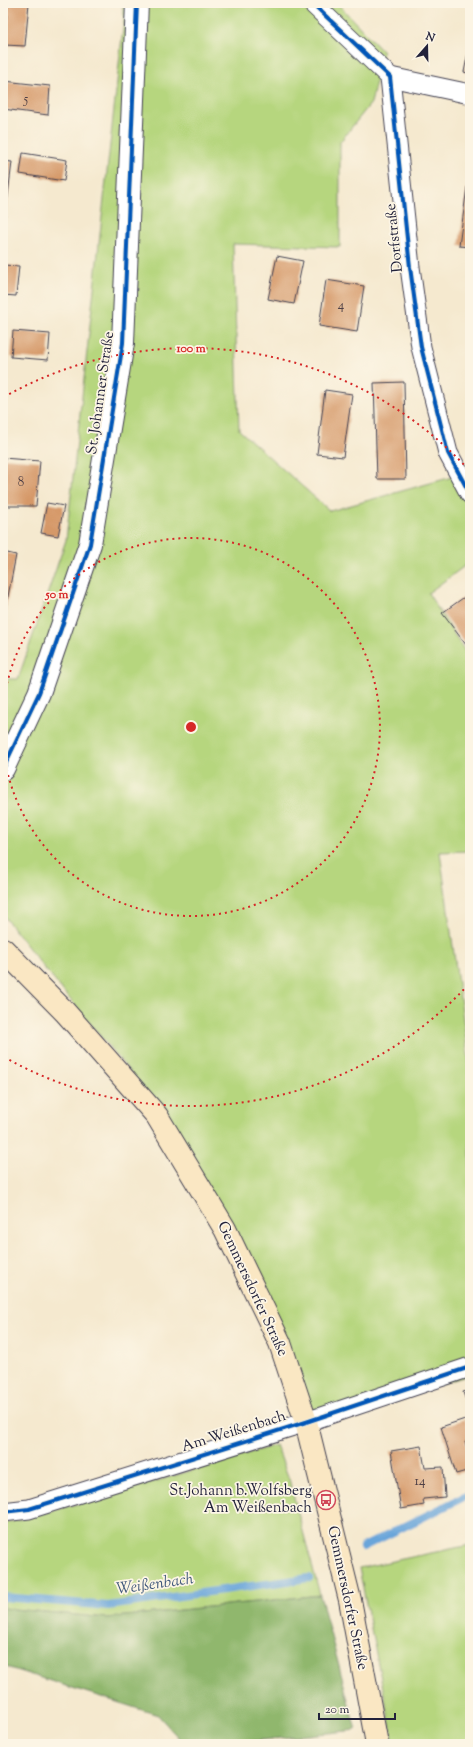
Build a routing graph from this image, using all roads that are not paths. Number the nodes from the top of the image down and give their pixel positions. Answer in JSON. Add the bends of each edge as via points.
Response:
{"nodes":[{"id":1,"x":137,"y":3,"type":"edge"},
{"id":2,"x":312,"y":3,"type":"edge"},
{"id":3,"x":390,"y":77,"type":"junction"},
{"id":4,"x":470,"y":94,"type":"edge"},
{"id":5,"x":470,"y":494,"type":"edge"},
{"id":6,"x":3,"y":769,"type":"edge"},
{"id":7,"x":3,"y":949,"type":"edge"},
{"id":8,"x":470,"y":1367,"type":"edge"},
{"id":9,"x":306,"y":1422,"type":"junction"},
{"id":10,"x":3,"y":1512,"type":"edge"},
{"id":11,"x":377,"y":1744,"type":"edge"}],
"edges":[{"from":1,"to":6,"type":"street","name":"St. Johanner Straße","via":[[123,343],[90,544],[39,693]]},
{"from":2,"to":3,"type":"street"},
{"from":3,"to":4,"type":"street"},
{"from":3,"to":5,"type":"street","name":"Dorfstraße","via":[[421,347],[448,453]]},
{"from":7,"to":9,"type":"main road","name":"Gemmersdorfer Straße","via":[[65,1012],[157,1116],[225,1228],[247,1273],[280,1343]]},
{"from":8,"to":9,"type":"street","name":"Am Weißenbach"},
{"from":9,"to":10,"type":"street","name":"Am Weißenbach","via":[[29,1509]]},
{"from":9,"to":11,"type":"main road","name":"Gemmersdorfer Straße","via":[[350,1600]]}]}
